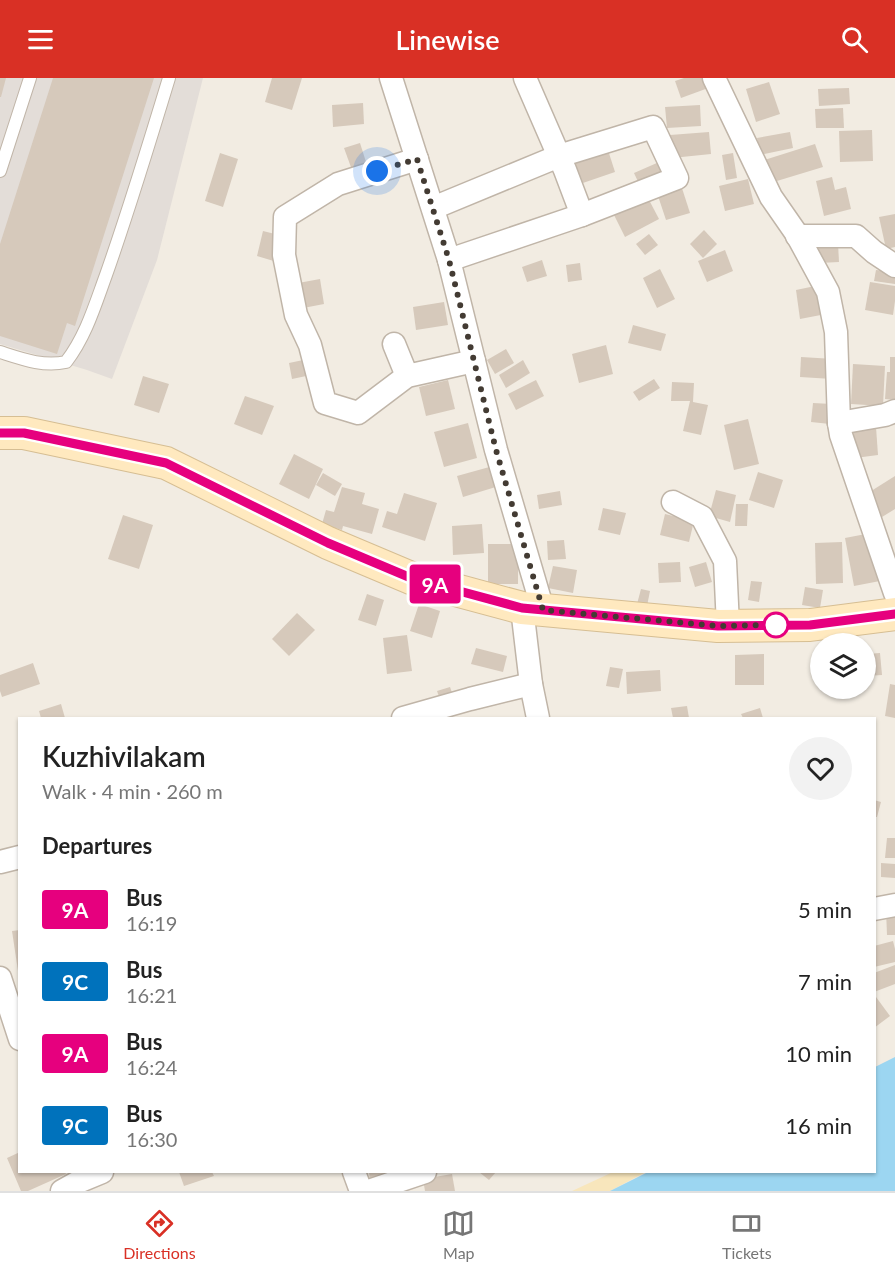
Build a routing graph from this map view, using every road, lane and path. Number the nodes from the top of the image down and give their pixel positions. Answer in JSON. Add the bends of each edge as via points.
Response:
{"nodes":[{"id":1,"x":30,"y":78,"type":"edge"},
{"id":2,"x":169,"y":78,"type":"edge"},
{"id":3,"x":391,"y":78,"type":"edge"},
{"id":4,"x":525,"y":78,"type":"edge"},
{"id":5,"x":714,"y":78,"type":"edge"},
{"id":6,"x":559,"y":156,"type":"junction"},
{"id":7,"x":417,"y":159,"type":"junction"},
{"id":8,"x":0,"y":171,"type":"edge"},
{"id":9,"x":433,"y":208,"type":"junction"},
{"id":10,"x":582,"y":214,"type":"junction"},
{"id":11,"x":797,"y":236,"type":"junction"},
{"id":12,"x":449,"y":260,"type":"junction"},
{"id":13,"x":895,"y":266,"type":"edge"},
{"id":14,"x":394,"y":344,"type":"dead end"},
{"id":15,"x":0,"y":352,"type":"edge"},
{"id":16,"x":474,"y":361,"type":"junction"},
{"id":17,"x":407,"y":376,"type":"junction"},
{"id":18,"x":895,"y":411,"type":"edge"},
{"id":19,"x":839,"y":423,"type":"junction"},
{"id":20,"x":0,"y":433,"type":"edge"},
{"id":21,"x":673,"y":502,"type":"dead end"},
{"id":22,"x":895,"y":593,"type":"edge"},
{"id":23,"x":533,"y":609,"type":"junction"},
{"id":24,"x":895,"y":614,"type":"edge"},
{"id":25,"x":728,"y":626,"type":"junction"},
{"id":26,"x":531,"y":684,"type":"junction"},
{"id":27,"x":407,"y":717,"type":"edge"},
{"id":28,"x":538,"y":717,"type":"edge"},
{"id":29,"x":18,"y":858,"type":"edge"},
{"id":30,"x":0,"y":862,"type":"edge"},
{"id":31,"x":895,"y":905,"type":"edge"},
{"id":32,"x":876,"y":909,"type":"edge"},
{"id":33,"x":0,"y":978,"type":"edge"},
{"id":34,"x":18,"y":1033,"type":"edge"},
{"id":35,"x":100,"y":1173,"type":"edge"},
{"id":36,"x":354,"y":1173,"type":"edge"},
{"id":37,"x":422,"y":1173,"type":"edge"},
{"id":38,"x":74,"y":1184,"type":"edge"},
{"id":39,"x":361,"y":1191,"type":"edge"},
{"id":40,"x":369,"y":1191,"type":"edge"}],
"edges":[{"from":1,"to":8,"type":"lane"},
{"from":2,"to":15,"type":"lane","via":[[121,234],[76,350],[66,362],[54,365]]},
{"from":3,"to":7,"type":"street"},
{"from":4,"to":6,"type":"street"},
{"from":5,"to":11,"type":"street","via":[[771,197]]},
{"from":6,"to":9,"type":"street"},
{"from":6,"to":10,"type":"street"},
{"from":6,"to":10,"type":"street","via":[[652,127],[677,178]]},
{"from":7,"to":9,"type":"street"},
{"from":7,"to":17,"type":"street","via":[[338,184],[285,217],[284,255],[296,315],[310,345],[325,403],[358,413]]},
{"from":9,"to":12,"type":"street"},
{"from":10,"to":12,"type":"street"},
{"from":11,"to":13,"type":"street","via":[[856,236]]},
{"from":11,"to":19,"type":"street","via":[[828,291],[836,332]]},
{"from":12,"to":16,"type":"street"},
{"from":14,"to":17,"type":"street"},
{"from":16,"to":17,"type":"street"},
{"from":16,"to":23,"type":"street"},
{"from":18,"to":19,"type":"street"},
{"from":19,"to":22,"type":"street"},
{"from":20,"to":23,"type":"main road","via":[[24,433],[166,463],[328,543],[411,578]]},
{"from":21,"to":25,"type":"street","via":[[702,517],[725,561]]},
{"from":23,"to":25,"type":"main road"},
{"from":23,"to":26,"type":"street"},
{"from":24,"to":25,"type":"main road","via":[[810,625]]},
{"from":26,"to":27,"type":"street"},
{"from":26,"to":28,"type":"street"},
{"from":29,"to":30,"type":"street"},
{"from":31,"to":32,"type":"street"},
{"from":33,"to":34,"type":"street"},
{"from":35,"to":38,"type":"street"},
{"from":36,"to":39,"type":"street"},
{"from":37,"to":40,"type":"street"}]}
